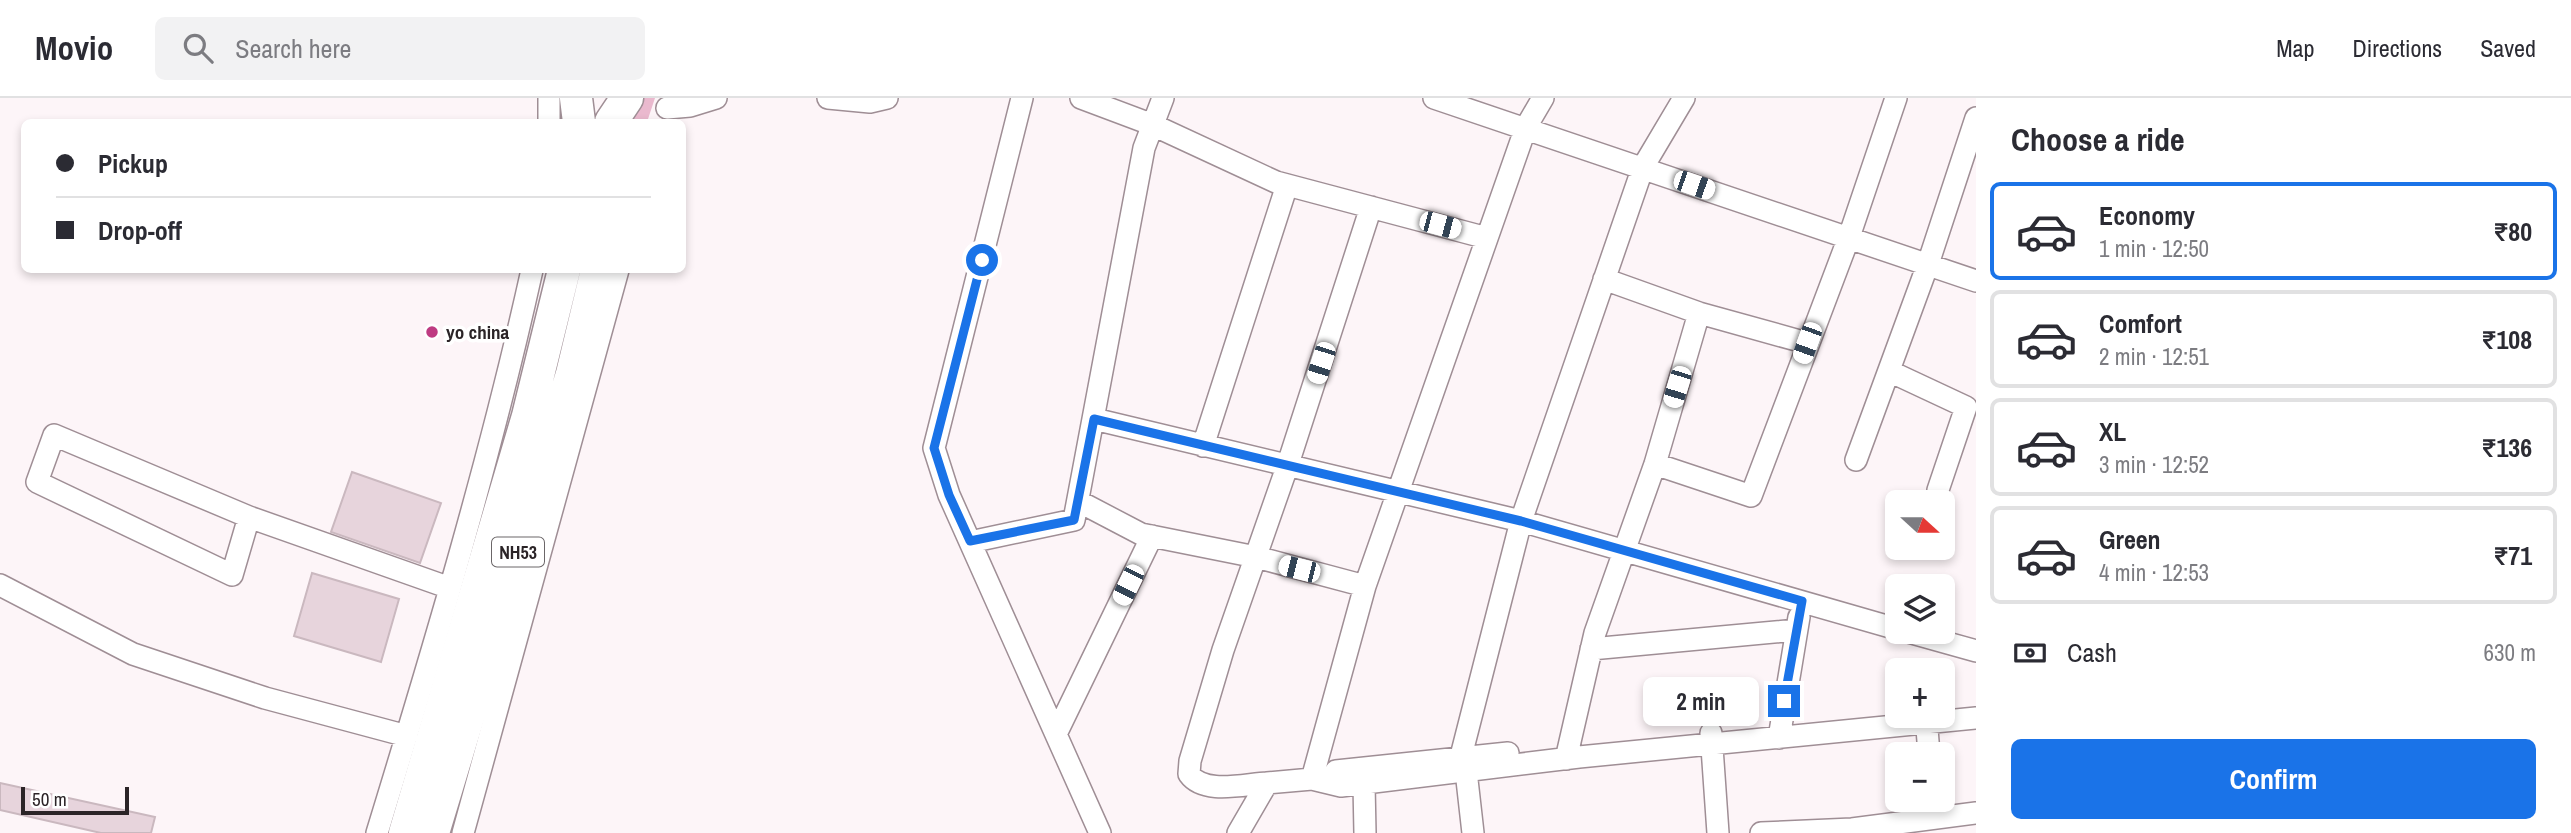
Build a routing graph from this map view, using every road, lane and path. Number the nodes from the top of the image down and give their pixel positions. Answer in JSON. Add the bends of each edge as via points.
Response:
{"nodes":[{"id":1,"x":549,"y":98,"type":"edge"},
{"id":2,"x":576,"y":98,"type":"edge"},
{"id":3,"x":606,"y":98,"type":"edge"},
{"id":4,"x":627,"y":98,"type":"edge"},
{"id":5,"x":716,"y":98,"type":"edge"},
{"id":6,"x":828,"y":98,"type":"edge"},
{"id":7,"x":887,"y":98,"type":"edge"},
{"id":8,"x":1022,"y":98,"type":"edge"},
{"id":9,"x":1081,"y":98,"type":"edge"},
{"id":10,"x":1163,"y":98,"type":"edge"},
{"id":11,"x":1434,"y":98,"type":"edge"},
{"id":12,"x":1543,"y":98,"type":"edge"},
{"id":13,"x":1684,"y":98,"type":"edge"},
{"id":14,"x":1896,"y":98,"type":"edge"},
{"id":15,"x":665,"y":110,"type":"edge"},
{"id":16,"x":549,"y":119,"type":"edge"},
{"id":17,"x":579,"y":119,"type":"edge"},
{"id":18,"x":610,"y":119,"type":"edge"},
{"id":19,"x":612,"y":119,"type":"edge"},
{"id":20,"x":1153,"y":125,"type":"junction"},
{"id":21,"x":1975,"y":126,"type":"edge"},
{"id":22,"x":1526,"y":127,"type":"junction"},
{"id":23,"x":1643,"y":167,"type":"junction"},
{"id":24,"x":1287,"y":185,"type":"junction"},
{"id":25,"x":1371,"y":207,"type":"junction"},
{"id":26,"x":1487,"y":237,"type":"junction"},
{"id":27,"x":1849,"y":237,"type":"junction"},
{"id":28,"x":1928,"y":264,"type":"junction"},
{"id":29,"x":531,"y":273,"type":"edge"},
{"id":30,"x":563,"y":273,"type":"edge"},
{"id":31,"x":596,"y":273,"type":"edge"},
{"id":32,"x":617,"y":273,"type":"edge"},
{"id":33,"x":1604,"y":279,"type":"junction"},
{"id":34,"x":1976,"y":281,"type":"edge"},
{"id":35,"x":1699,"y":313,"type":"junction"},
{"id":36,"x":1807,"y":343,"type":"junction"},
{"id":37,"x":1889,"y":371,"type":"junction"},
{"id":38,"x":1094,"y":419,"type":"junction"},
{"id":39,"x":1203,"y":446,"type":"junction"},
{"id":40,"x":1856,"y":460,"type":"dead end"},
{"id":41,"x":1655,"y":464,"type":"junction"},
{"id":42,"x":1287,"y":467,"type":"junction"},
{"id":43,"x":1938,"y":490,"type":"dead end"},
{"id":44,"x":1398,"y":491,"type":"junction"},
{"id":45,"x":1078,"y":501,"type":"junction"},
{"id":46,"x":249,"y":517,"type":"junction"},
{"id":47,"x":1521,"y":521,"type":"junction"},
{"id":48,"x":1152,"y":536,"type":"junction"},
{"id":49,"x":970,"y":541,"type":"junction"},
{"id":50,"x":1624,"y":550,"type":"junction"},
{"id":51,"x":1255,"y":557,"type":"junction"},
{"id":52,"x":0,"y":584,"type":"edge"},
{"id":53,"x":1365,"y":586,"type":"junction"},
{"id":54,"x":450,"y":588,"type":"junction"},
{"id":55,"x":1802,"y":601,"type":"junction"},
{"id":56,"x":1885,"y":625,"type":"edge"},
{"id":57,"x":1797,"y":630,"type":"junction"},
{"id":58,"x":1951,"y":644,"type":"edge"},
{"id":59,"x":1591,"y":649,"type":"junction"},
{"id":60,"x":1976,"y":651,"type":"edge"},
{"id":61,"x":1976,"y":704,"type":"edge"},
{"id":62,"x":1955,"y":706,"type":"edge"},
{"id":63,"x":1885,"y":715,"type":"edge"},
{"id":64,"x":1976,"y":718,"type":"edge"},
{"id":65,"x":1955,"y":719,"type":"edge"},
{"id":66,"x":1885,"y":723,"type":"edge"},
{"id":67,"x":1780,"y":731,"type":"junction"},
{"id":68,"x":1057,"y":732,"type":"junction"},
{"id":69,"x":407,"y":736,"type":"junction"},
{"id":70,"x":1711,"y":739,"type":"junction"},
{"id":71,"x":1566,"y":753,"type":"junction"},
{"id":72,"x":1464,"y":764,"type":"junction"},
{"id":73,"x":1320,"y":780,"type":"junction"},
{"id":74,"x":1267,"y":783,"type":"junction"},
{"id":75,"x":1364,"y":783,"type":"junction"},
{"id":76,"x":1976,"y":813,"type":"edge"},
{"id":77,"x":1934,"y":817,"type":"edge"},
{"id":78,"x":1852,"y":831,"type":"edge"},
{"id":79,"x":377,"y":833,"type":"edge"},
{"id":80,"x":405,"y":833,"type":"edge"},
{"id":81,"x":433,"y":833,"type":"edge"},
{"id":82,"x":463,"y":833,"type":"edge"},
{"id":83,"x":1100,"y":833,"type":"edge"},
{"id":84,"x":1237,"y":833,"type":"edge"},
{"id":85,"x":1365,"y":833,"type":"edge"},
{"id":86,"x":1473,"y":833,"type":"edge"},
{"id":87,"x":1717,"y":833,"type":"edge"},
{"id":88,"x":1761,"y":833,"type":"edge"}],
"edges":[{"from":1,"to":16,"type":"street"},
{"from":2,"to":17,"type":"highway"},
{"from":3,"to":18,"type":"highway"},
{"from":4,"to":19,"type":"highway"},
{"from":5,"to":15,"type":"street"},
{"from":6,"to":7,"type":"street","via":[[870,102]]},
{"from":8,"to":49,"type":"street","via":[[934,448]]},
{"from":9,"to":20,"type":"street"},
{"from":10,"to":20,"type":"street"},
{"from":11,"to":22,"type":"street"},
{"from":12,"to":22,"type":"street"},
{"from":13,"to":23,"type":"street"},
{"from":14,"to":27,"type":"street"},
{"from":20,"to":24,"type":"street"},
{"from":20,"to":38,"type":"street","via":[[1144,148]]},
{"from":21,"to":28,"type":"street"},
{"from":22,"to":23,"type":"street"},
{"from":22,"to":26,"type":"street"},
{"from":23,"to":27,"type":"street"},
{"from":23,"to":33,"type":"street"},
{"from":24,"to":25,"type":"street"},
{"from":24,"to":39,"type":"street"},
{"from":25,"to":26,"type":"street"},
{"from":25,"to":42,"type":"street"},
{"from":26,"to":44,"type":"street"},
{"from":27,"to":28,"type":"street"},
{"from":27,"to":36,"type":"street"},
{"from":28,"to":34,"type":"street"},
{"from":28,"to":37,"type":"street"},
{"from":29,"to":54,"type":"street","via":[[506,387]]},
{"from":30,"to":80,"type":"highway","number":"NH53","via":[[528,416]]},
{"from":31,"to":81,"type":"highway","number":"NH53","via":[[572,374]]},
{"from":32,"to":82,"type":"street"},
{"from":33,"to":35,"type":"street"},
{"from":33,"to":47,"type":"street"},
{"from":35,"to":36,"type":"street"},
{"from":35,"to":41,"type":"street"},
{"from":36,"to":41,"type":"street","via":[[1751,496]]},
{"from":37,"to":40,"type":"street"},
{"from":37,"to":43,"type":"street","via":[[1965,407]]},
{"from":38,"to":39,"type":"street"},
{"from":38,"to":45,"type":"street"},
{"from":39,"to":42,"type":"street"},
{"from":41,"to":50,"type":"street"},
{"from":42,"to":44,"type":"street"},
{"from":42,"to":51,"type":"street"},
{"from":44,"to":47,"type":"street"},
{"from":44,"to":53,"type":"street"},
{"from":45,"to":48,"type":"street"},
{"from":45,"to":49,"type":"street","via":[[1074,520]]},
{"from":46,"to":46,"type":"street","via":[[232,575],[37,482],[54,435]]},
{"from":46,"to":54,"type":"street"},
{"from":47,"to":50,"type":"street"},
{"from":47,"to":72,"type":"street"},
{"from":48,"to":51,"type":"street"},
{"from":48,"to":68,"type":"street"},
{"from":49,"to":68,"type":"street"},
{"from":50,"to":55,"type":"street"},
{"from":50,"to":59,"type":"street"},
{"from":51,"to":53,"type":"street"},
{"from":51,"to":74,"type":"street","via":[[1223,650],[1189,775],[1210,786]]},
{"from":52,"to":69,"type":"street","via":[[133,654],[265,698]]},
{"from":53,"to":73,"type":"street"},
{"from":54,"to":69,"type":"street"},
{"from":55,"to":56,"type":"street"},
{"from":55,"to":57,"type":"street"},
{"from":57,"to":59,"type":"street"},
{"from":57,"to":67,"type":"street"},
{"from":58,"to":60,"type":"street"},
{"from":59,"to":71,"type":"street"},
{"from":61,"to":62,"type":"street"},
{"from":63,"to":67,"type":"street"},
{"from":64,"to":65,"type":"street"},
{"from":66,"to":67,"type":"street"},
{"from":67,"to":70,"type":"street"},
{"from":68,"to":83,"type":"street"},
{"from":69,"to":79,"type":"street"},
{"from":70,"to":71,"type":"street"},
{"from":70,"to":87,"type":"street"},
{"from":71,"to":72,"type":"street"},
{"from":72,"to":73,"type":"street","via":[[1336,771]]},
{"from":72,"to":75,"type":"street"},
{"from":72,"to":86,"type":"street"},
{"from":73,"to":74,"type":"street"},
{"from":73,"to":75,"type":"street","via":[[1341,786]]},
{"from":74,"to":84,"type":"street"},
{"from":75,"to":85,"type":"street"},
{"from":76,"to":77,"type":"street"},
{"from":77,"to":78,"type":"street"},
{"from":78,"to":88,"type":"street"}]}
